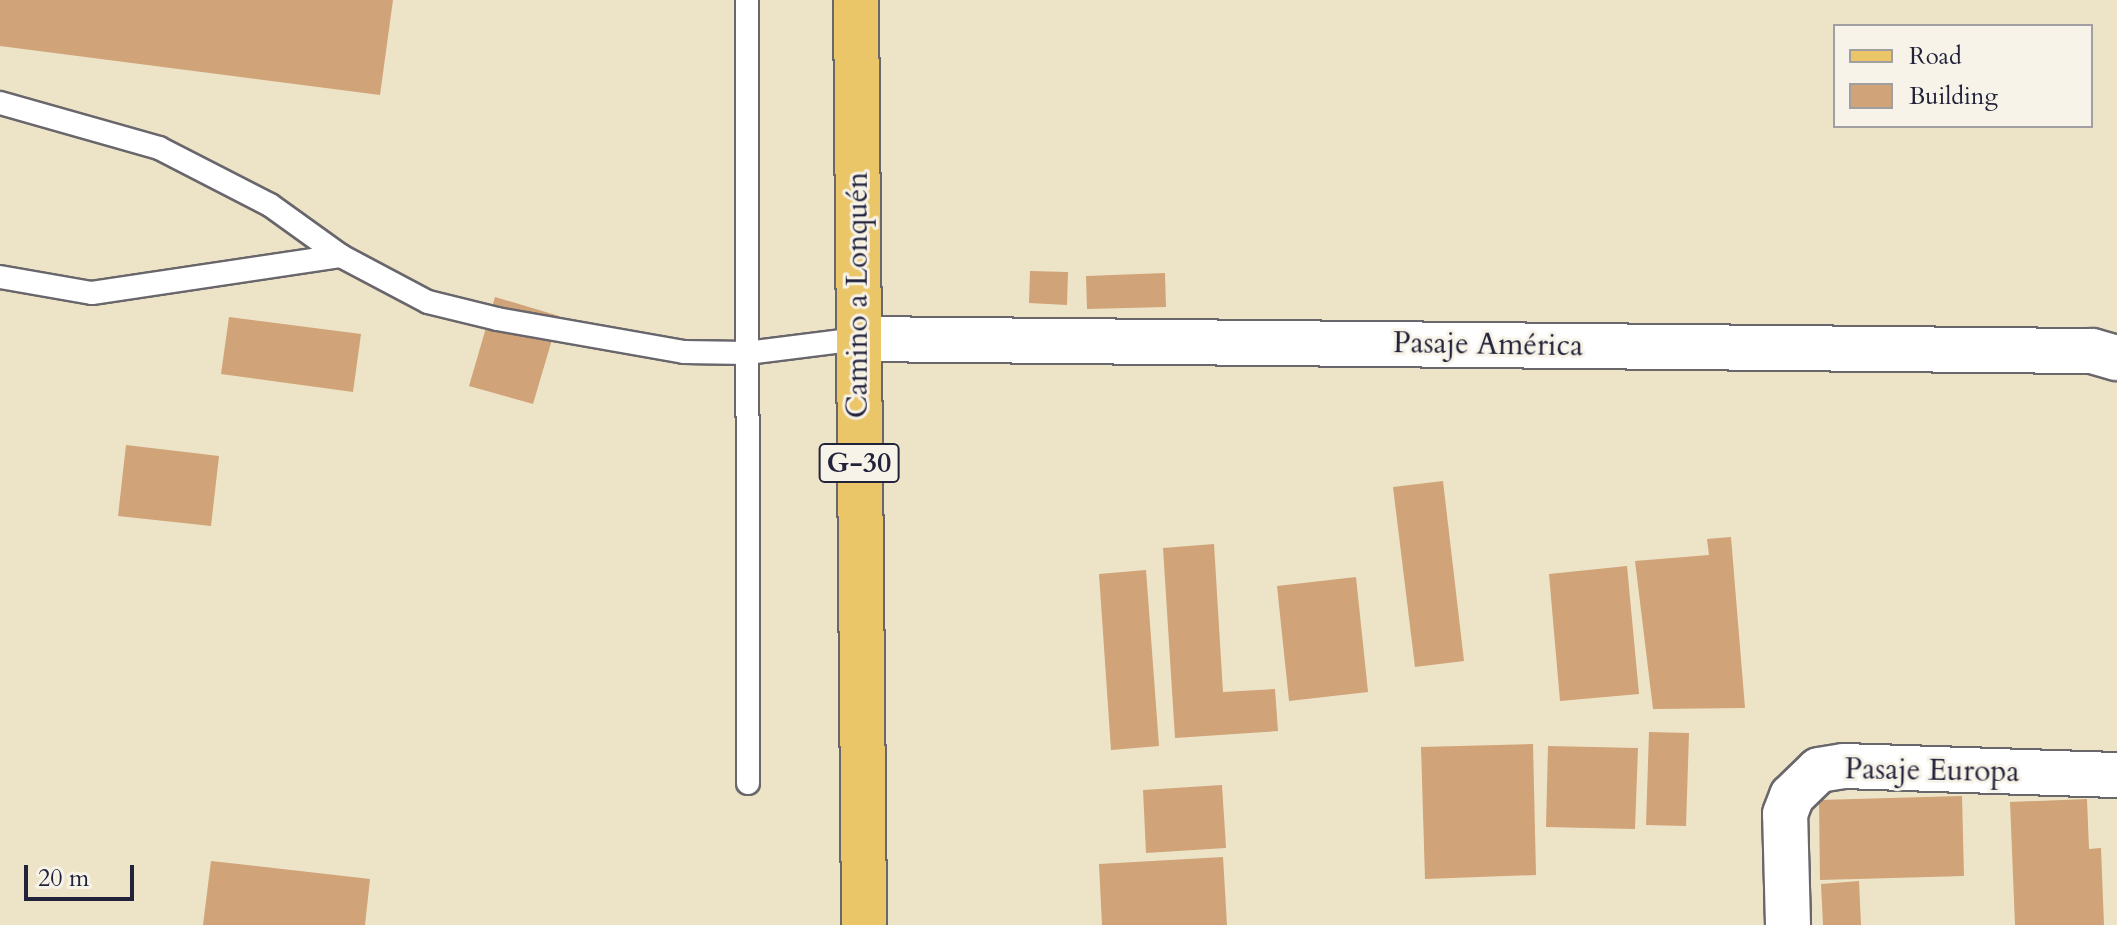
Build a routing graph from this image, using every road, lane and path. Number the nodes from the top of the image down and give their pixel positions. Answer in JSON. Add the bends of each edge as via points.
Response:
{"nodes":[{"id":1,"x":747,"y":0,"type":"edge"},
{"id":2,"x":856,"y":0,"type":"edge"},
{"id":3,"x":0,"y":103,"type":"edge"},
{"id":4,"x":341,"y":256,"type":"junction"},
{"id":5,"x":0,"y":277,"type":"edge"},
{"id":6,"x":858,"y":339,"type":"junction"},
{"id":7,"x":747,"y":353,"type":"junction"},
{"id":8,"x":2117,"y":358,"type":"edge"},
{"id":9,"x":2117,"y":775,"type":"edge"},
{"id":10,"x":748,"y":783,"type":"dead end"},
{"id":11,"x":864,"y":925,"type":"edge"},
{"id":12,"x":1788,"y":925,"type":"edge"}],
"edges":[{"from":1,"to":7,"type":"lane"},
{"from":2,"to":6,"type":"main road","name":"Camino a Lonquén","number":"G-30"},
{"from":3,"to":4,"type":"lane","via":[[159,148],[270,205]]},
{"from":4,"to":5,"type":"lane","via":[[92,293]]},
{"from":4,"to":7,"type":"lane","via":[[428,302],[497,319],[684,352]]},
{"from":6,"to":7,"type":"lane"},
{"from":6,"to":8,"type":"street","name":"Pasaje América","via":[[2092,351]]},
{"from":6,"to":11,"type":"main road","name":"Camino a Lonquén","number":"G-30"},
{"from":7,"to":10,"type":"lane"},
{"from":9,"to":12,"type":"street","name":"Pasaje Europa","via":[[1844,766],[1819,770],[1792,796],[1785,814]]}]}
